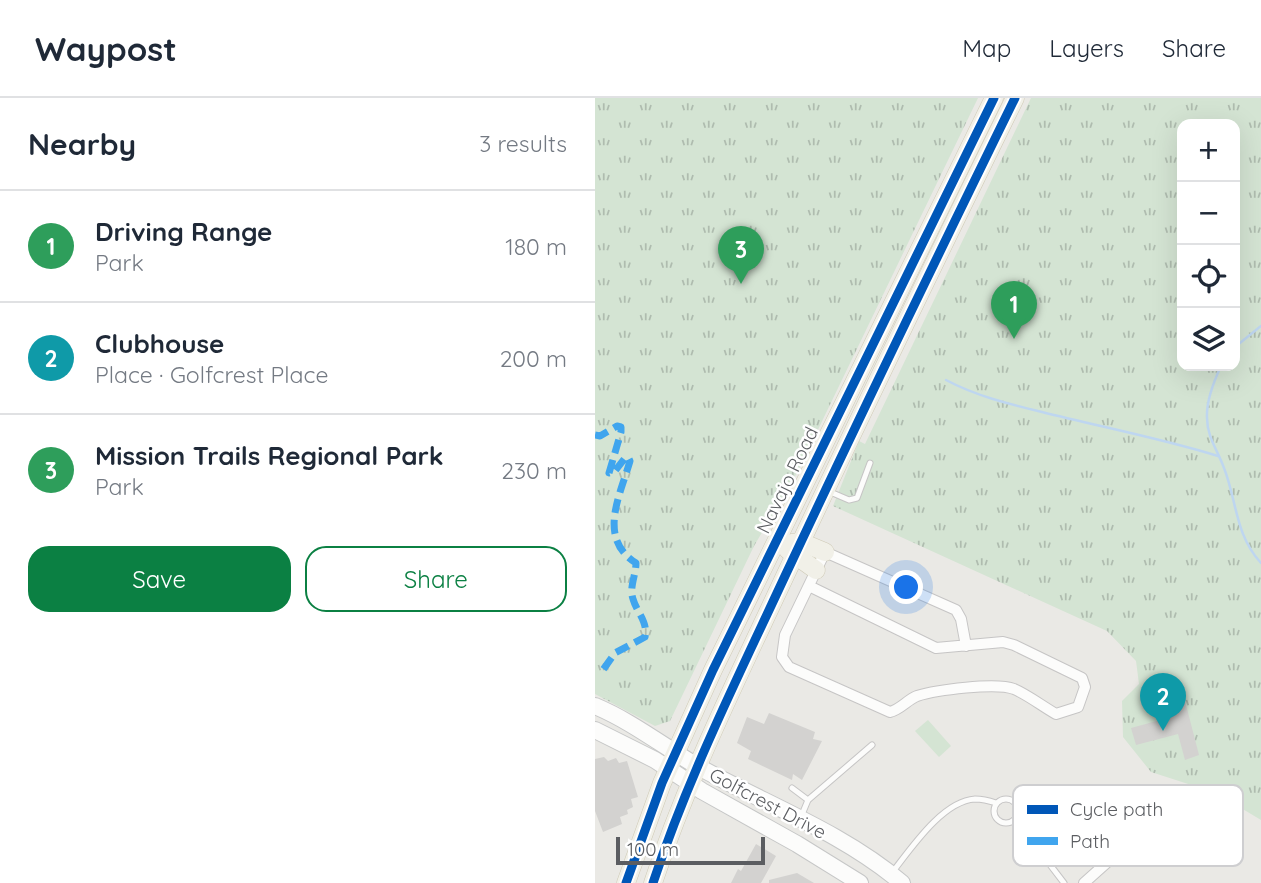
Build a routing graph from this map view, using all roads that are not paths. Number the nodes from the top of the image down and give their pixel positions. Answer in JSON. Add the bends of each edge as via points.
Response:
{"nodes":[{"id":1,"x":993,"y":98,"type":"edge"},
{"id":2,"x":1015,"y":98,"type":"edge"},
{"id":3,"x":830,"y":433,"type":"junction"},
{"id":4,"x":870,"y":463,"type":"dead end"},
{"id":5,"x":825,"y":490,"type":"junction"},
{"id":6,"x":793,"y":547,"type":"junction"},
{"id":7,"x":825,"y":552,"type":"junction"},
{"id":8,"x":765,"y":566,"type":"junction"},
{"id":9,"x":812,"y":578,"type":"junction"},
{"id":10,"x":966,"y":646,"type":"junction"},
{"id":11,"x":595,"y":706,"type":"edge"},
{"id":12,"x":595,"y":730,"type":"edge"},
{"id":13,"x":872,"y":745,"type":"dead end"},
{"id":14,"x":672,"y":760,"type":"junction"},
{"id":15,"x":694,"y":775,"type":"junction"},
{"id":16,"x":792,"y":788,"type":"dead end"},
{"id":17,"x":808,"y":800,"type":"junction"},
{"id":18,"x":1013,"y":801,"type":"edge"},
{"id":19,"x":996,"y":803,"type":"junction"},
{"id":20,"x":800,"y":820,"type":"junction"},
{"id":21,"x":1013,"y":820,"type":"edge"},
{"id":22,"x":1051,"y":866,"type":"edge"},
{"id":23,"x":1103,"y":866,"type":"edge"},
{"id":24,"x":896,"y":878,"type":"edge"},
{"id":25,"x":627,"y":883,"type":"edge"},
{"id":26,"x":653,"y":883,"type":"edge"},
{"id":27,"x":860,"y":883,"type":"edge"},
{"id":28,"x":1064,"y":883,"type":"edge"},
{"id":29,"x":1084,"y":883,"type":"edge"}],
"edges":[{"from":1,"to":3,"type":"main road","name":"Navajo Road"},
{"from":2,"to":5,"type":"main road","name":"Navajo Road"},
{"from":3,"to":6,"type":"main road"},
{"from":3,"to":8,"type":"main road","name":"Navajo Road"},
{"from":4,"to":5,"type":"lane","via":[[857,498],[849,500]]},
{"from":5,"to":6,"type":"main road","name":"Navajo Road"},
{"from":6,"to":7,"type":"main road"},
{"from":6,"to":8,"type":"main road"},
{"from":6,"to":9,"type":"main road"},
{"from":6,"to":15,"type":"main road","name":"Navajo Road"},
{"from":7,"to":9,"type":"street"},
{"from":7,"to":10,"type":"street","via":[[956,610]]},
{"from":8,"to":14,"type":"main road","name":"Navajo Road"},
{"from":9,"to":10,"type":"street","via":[[936,648]]},
{"from":9,"to":10,"type":"street","via":[[785,635],[782,657],[789,667],[890,712],[927,693],[992,685],[1012,688],[1056,715],[1078,707],[1085,687],[1082,678],[1014,645]]},
{"from":11,"to":14,"type":"main road","name":"Golfcrest Drive"},
{"from":12,"to":14,"type":"main road","name":"Golfcrest Drive"},
{"from":13,"to":17,"type":"lane"},
{"from":14,"to":15,"type":"main road","name":"Golfcrest Drive"},
{"from":14,"to":25,"type":"main road","name":"Navajo Road"},
{"from":15,"to":20,"type":"main road","name":"Golfcrest Drive"},
{"from":15,"to":26,"type":"main road","name":"Navajo Road"},
{"from":15,"to":27,"type":"main road","name":"Golfcrest Drive"},
{"from":16,"to":17,"type":"lane"},
{"from":17,"to":20,"type":"lane"},
{"from":18,"to":19,"type":"lane"},
{"from":19,"to":21,"type":"lane","via":[[997,819],[1005,823]]},
{"from":19,"to":24,"type":"lane","via":[[975,799],[957,804],[924,832]]},
{"from":20,"to":24,"type":"main road","name":"Golfcrest Drive"},
{"from":22,"to":28,"type":"lane"},
{"from":23,"to":29,"type":"street"}]}
